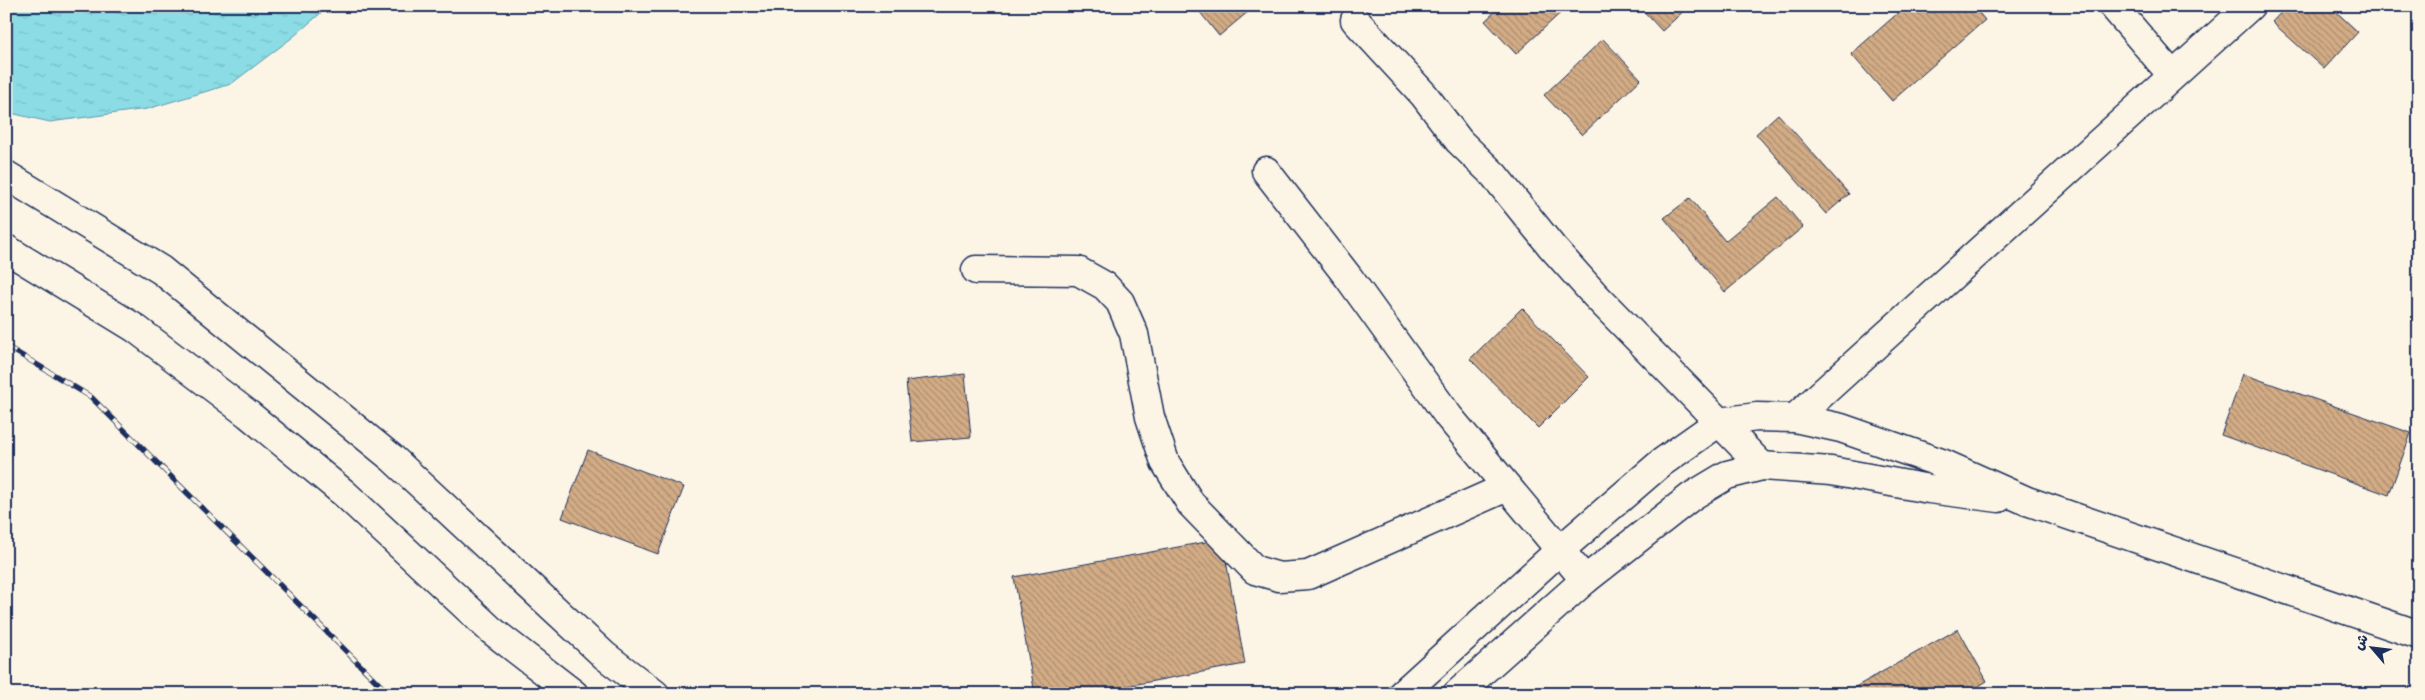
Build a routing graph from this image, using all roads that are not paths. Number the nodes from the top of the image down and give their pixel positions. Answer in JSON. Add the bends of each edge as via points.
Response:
{"nodes":[{"id":1,"x":2113,"y":6,"type":"edge"},
{"id":2,"x":2250,"y":6,"type":"edge"},
{"id":3,"x":1355,"y":20,"type":"dead end"},
{"id":4,"x":2172,"y":75,"type":"junction"},
{"id":5,"x":1266,"y":172,"type":"dead end"},
{"id":6,"x":6,"y":175,"type":"edge"},
{"id":7,"x":6,"y":249,"type":"edge"},
{"id":8,"x":976,"y":270,"type":"dead end"},
{"id":9,"x":1795,"y":418,"type":"junction"},
{"id":10,"x":1719,"y":422,"type":"junction"},
{"id":11,"x":1762,"y":466,"type":"junction"},
{"id":12,"x":1507,"y":487,"type":"junction"},
{"id":13,"x":2027,"y":501,"type":"junction"},
{"id":14,"x":1559,"y":551,"type":"junction"},
{"id":15,"x":1585,"y":580,"type":"junction"},
{"id":16,"x":2419,"y":635,"type":"edge"},
{"id":17,"x":574,"y":694,"type":"edge"},
{"id":18,"x":656,"y":694,"type":"edge"},
{"id":19,"x":1402,"y":694,"type":"edge"},
{"id":20,"x":1457,"y":694,"type":"edge"}],
"edges":[{"from":1,"to":4,"type":"main road"},
{"from":2,"to":4,"type":"main road"},
{"from":3,"to":10,"type":"main road","via":[[1424,95],[1459,140],[1494,175],[1595,295]]},
{"from":4,"to":9,"type":"main road"},
{"from":5,"to":12,"type":"main road","via":[[1349,278],[1449,417]]},
{"from":6,"to":18,"type":"main road","via":[[161,270],[392,458],[605,656]]},
{"from":7,"to":17,"type":"main road","via":[[135,328],[248,414],[345,494],[491,630]]},
{"from":8,"to":12,"type":"main road","via":[[1078,271],[1105,286],[1120,302],[1134,334],[1150,417],[1165,462],[1191,504],[1255,570],[1280,577],[1308,575]]},
{"from":9,"to":10,"type":"main road","via":[[1756,417]]},
{"from":9,"to":13,"type":"main road","via":[[1841,428],[1935,460]]},
{"from":10,"to":11,"type":"main road"},
{"from":10,"to":14,"type":"main road","via":[[1661,464]]},
{"from":11,"to":13,"type":"main road","via":[[1831,471],[1929,489]]},
{"from":11,"to":15,"type":"main road","via":[[1727,475],[1692,496]]},
{"from":12,"to":14,"type":"main road"},
{"from":13,"to":16,"type":"main road"},
{"from":14,"to":15,"type":"main road"},
{"from":14,"to":19,"type":"main road"},
{"from":15,"to":20,"type":"main road"}]}
